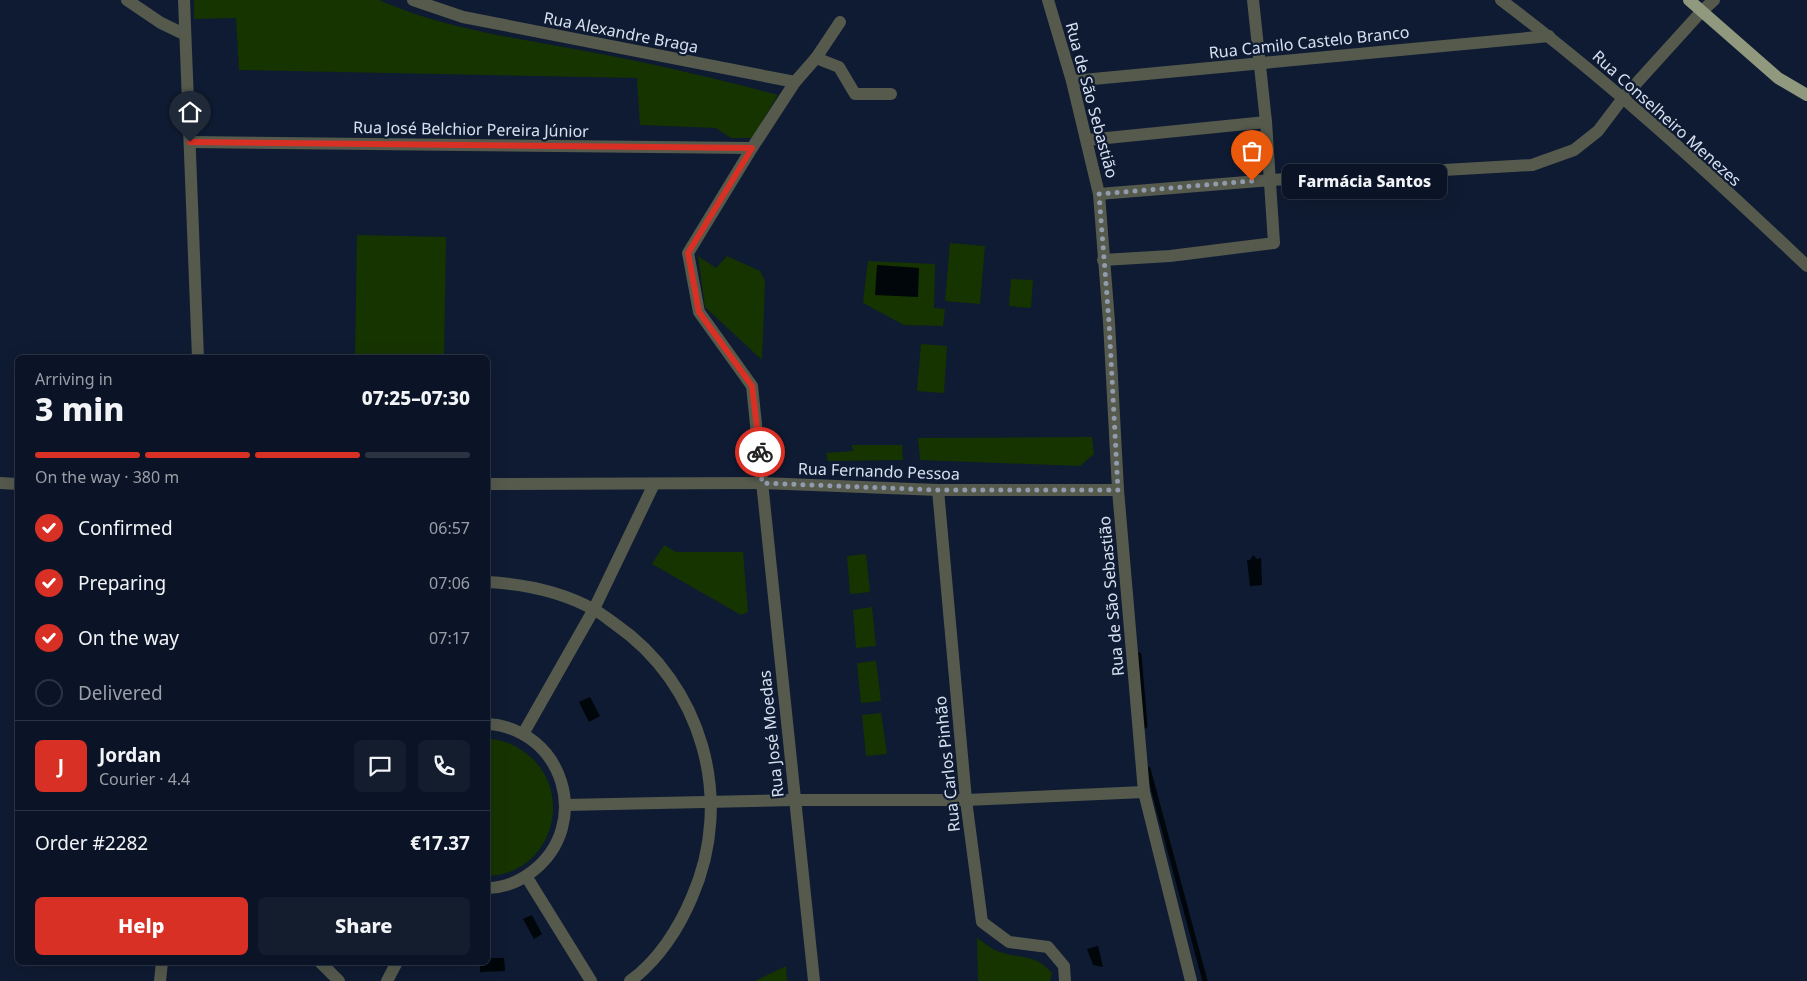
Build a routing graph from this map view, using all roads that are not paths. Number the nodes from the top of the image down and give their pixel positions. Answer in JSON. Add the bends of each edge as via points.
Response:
{"nodes":[{"id":1,"x":127,"y":0,"type":"edge"},
{"id":2,"x":184,"y":0,"type":"edge"},
{"id":3,"x":414,"y":0,"type":"edge"},
{"id":4,"x":1048,"y":0,"type":"edge"},
{"id":5,"x":1253,"y":0,"type":"edge"},
{"id":6,"x":1501,"y":0,"type":"edge"},
{"id":7,"x":1689,"y":0,"type":"edge"},
{"id":8,"x":1714,"y":0,"type":"edge"},
{"id":9,"x":1701,"y":12,"type":"junction"},
{"id":10,"x":840,"y":22,"type":"dead end"},
{"id":11,"x":184,"y":34,"type":"junction"},
{"id":12,"x":1549,"y":36,"type":"junction"},
{"id":13,"x":816,"y":58,"type":"junction"},
{"id":14,"x":1258,"y":64,"type":"junction"},
{"id":15,"x":795,"y":82,"type":"junction"},
{"id":16,"x":1072,"y":82,"type":"junction"},
{"id":17,"x":891,"y":94,"type":"dead end"},
{"id":18,"x":1807,"y":95,"type":"edge"},
{"id":19,"x":1623,"y":98,"type":"junction"},
{"id":20,"x":1266,"y":122,"type":"junction"},
{"id":21,"x":1088,"y":140,"type":"junction"},
{"id":22,"x":190,"y":142,"type":"junction"},
{"id":23,"x":752,"y":148,"type":"junction"},
{"id":24,"x":1270,"y":180,"type":"junction"},
{"id":25,"x":1099,"y":194,"type":"junction"},
{"id":26,"x":1104,"y":260,"type":"junction"},
{"id":27,"x":1807,"y":266,"type":"edge"},
{"id":28,"x":198,"y":355,"type":"edge"},
{"id":29,"x":0,"y":483,"type":"edge"},
{"id":30,"x":762,"y":483,"type":"junction"},
{"id":31,"x":15,"y":484,"type":"edge"},
{"id":32,"x":490,"y":484,"type":"edge"},
{"id":33,"x":654,"y":484,"type":"junction"},
{"id":34,"x":938,"y":490,"type":"junction"},
{"id":35,"x":1118,"y":490,"type":"junction"},
{"id":36,"x":490,"y":582,"type":"edge"},
{"id":37,"x":594,"y":609,"type":"junction"},
{"id":38,"x":490,"y":724,"type":"edge"},
{"id":39,"x":523,"y":734,"type":"junction"},
{"id":40,"x":1144,"y":792,"type":"junction"},
{"id":41,"x":794,"y":800,"type":"junction"},
{"id":42,"x":966,"y":800,"type":"junction"},
{"id":43,"x":712,"y":803,"type":"junction"},
{"id":44,"x":565,"y":805,"type":"junction"},
{"id":45,"x":526,"y":876,"type":"junction"},
{"id":46,"x":490,"y":888,"type":"edge"},
{"id":47,"x":162,"y":965,"type":"edge"},
{"id":48,"x":323,"y":965,"type":"edge"},
{"id":49,"x":395,"y":965,"type":"edge"},
{"id":50,"x":160,"y":981,"type":"edge"},
{"id":51,"x":339,"y":981,"type":"edge"},
{"id":52,"x":387,"y":981,"type":"edge"},
{"id":53,"x":590,"y":981,"type":"edge"},
{"id":54,"x":630,"y":981,"type":"edge"},
{"id":55,"x":814,"y":981,"type":"edge"},
{"id":56,"x":1065,"y":981,"type":"edge"},
{"id":57,"x":1191,"y":981,"type":"edge"}],
"edges":[{"from":1,"to":11,"type":"street"},
{"from":2,"to":11,"type":"street"},
{"from":3,"to":15,"type":"street","name":"Rua Alexandre Braga","via":[[463,17]]},
{"from":4,"to":16,"type":"street","name":"Rua de São Sebastião"},
{"from":5,"to":14,"type":"street"},
{"from":6,"to":12,"type":"street","name":"Rua Conselheiro Menezes"},
{"from":7,"to":9,"type":"main road"},
{"from":8,"to":9,"type":"street"},
{"from":9,"to":18,"type":"main road","via":[[1778,78]]},
{"from":9,"to":19,"type":"street"},
{"from":10,"to":13,"type":"street","name":"Rua José Moedas"},
{"from":11,"to":22,"type":"street"},
{"from":12,"to":14,"type":"street","name":"Rua Camilo Castelo Branco"},
{"from":12,"to":19,"type":"street","name":"Rua Conselheiro Menezes"},
{"from":13,"to":15,"type":"street","name":"Rua José Moedas"},
{"from":13,"to":17,"type":"street","via":[[839,67],[855,94]]},
{"from":14,"to":16,"type":"street","name":"Rua Camilo Castelo Branco"},
{"from":14,"to":20,"type":"street"},
{"from":15,"to":23,"type":"street","name":"Rua José Moedas"},
{"from":16,"to":21,"type":"street","name":"Rua de São Sebastião"},
{"from":19,"to":24,"type":"street","via":[[1598,131],[1574,150],[1532,165]]},
{"from":19,"to":27,"type":"street","name":"Rua Conselheiro Menezes"},
{"from":20,"to":21,"type":"street"},
{"from":20,"to":24,"type":"street"},
{"from":21,"to":25,"type":"street","name":"Rua de São Sebastião"},
{"from":22,"to":23,"type":"street","name":"Rua José Belchior Pereira Júnior"},
{"from":22,"to":28,"type":"street"},
{"from":23,"to":30,"type":"street","name":"Rua José Moedas","via":[[688,253],[699,312],[752,386]]},
{"from":24,"to":25,"type":"street"},
{"from":24,"to":26,"type":"street","via":[[1274,243],[1170,256]]},
{"from":25,"to":26,"type":"street","name":"Rua de São Sebastião"},
{"from":26,"to":35,"type":"street","name":"Rua de São Sebastião"},
{"from":29,"to":31,"type":"street"},
{"from":30,"to":33,"type":"street","name":"Rua Fernando Pessoa"},
{"from":30,"to":34,"type":"street","name":"Rua Fernando Pessoa"},
{"from":30,"to":41,"type":"street","name":"Rua José Moedas"},
{"from":32,"to":33,"type":"street","name":"Rua Fernando Pessoa"},
{"from":33,"to":37,"type":"street"},
{"from":34,"to":35,"type":"street","name":"Rua Fernando Pessoa"},
{"from":34,"to":42,"type":"street","name":"Rua Carlos Pinhão"},
{"from":35,"to":40,"type":"street","name":"Rua de São Sebastião"},
{"from":36,"to":37,"type":"street","via":[[520,584],[558,594]]},
{"from":37,"to":39,"type":"street"},
{"from":37,"to":43,"type":"street","via":[[633,636],[665,670],[690,710],[705,754]]},
{"from":38,"to":39,"type":"street"},
{"from":39,"to":44,"type":"street","via":[[537,744],[557,770]]},
{"from":40,"to":42,"type":"street"},
{"from":40,"to":57,"type":"street","name":"Rua de São Sebastião"},
{"from":41,"to":42,"type":"street"},
{"from":41,"to":43,"type":"street"},
{"from":41,"to":55,"type":"street","name":"Rua José Moedas"},
{"from":42,"to":56,"type":"street","name":"Rua Carlos Pinhão","via":[[982,922],[1010,942],[1048,948],[1064,966]]},
{"from":43,"to":44,"type":"street"},
{"from":43,"to":54,"type":"street","via":[[710,840],[700,879],[684,916],[662,948]]},
{"from":44,"to":45,"type":"street","via":[[559,837],[551,852]]},
{"from":45,"to":46,"type":"street","via":[[511,884]]},
{"from":45,"to":53,"type":"street"},
{"from":47,"to":50,"type":"street"},
{"from":48,"to":51,"type":"street"},
{"from":49,"to":52,"type":"street"}]}
